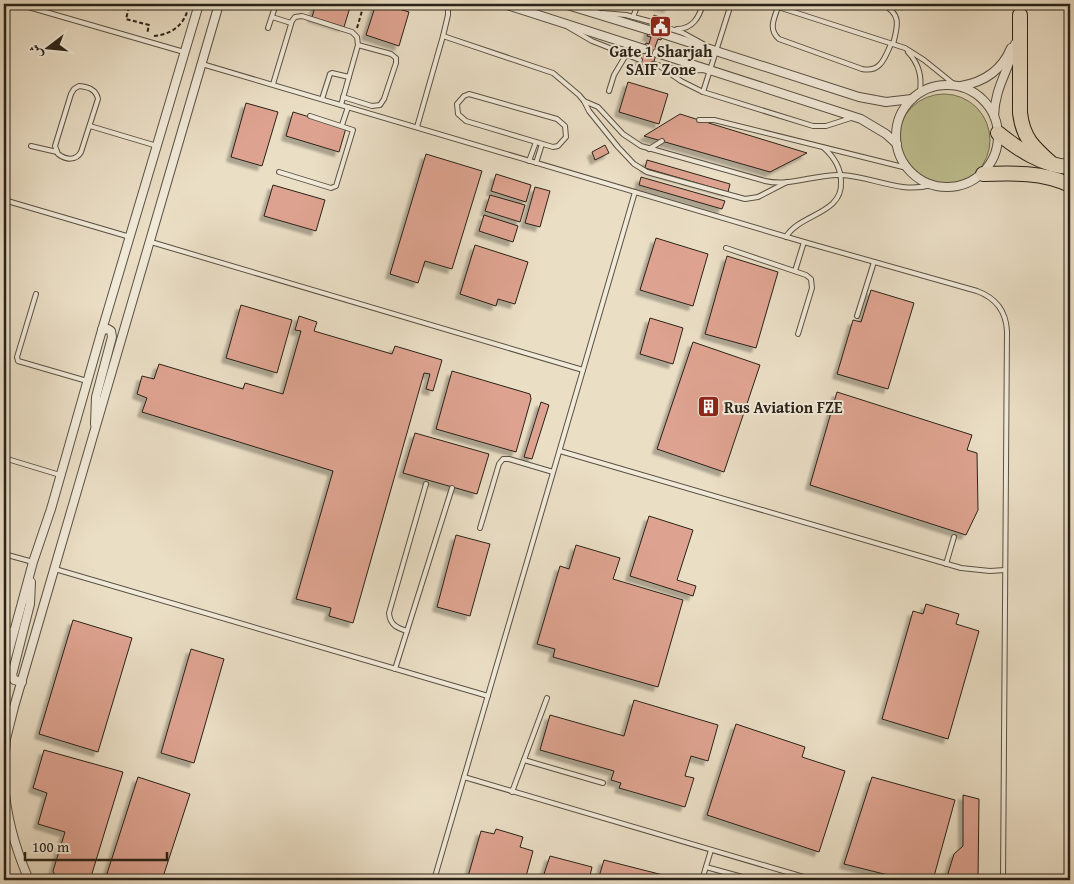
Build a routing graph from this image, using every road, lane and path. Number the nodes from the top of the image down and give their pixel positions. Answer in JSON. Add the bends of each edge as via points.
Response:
{"nodes":[{"id":1,"x":18,"y":4,"type":"edge"},
{"id":2,"x":116,"y":4,"type":"edge"},
{"id":3,"x":188,"y":4,"type":"edge"},
{"id":4,"x":200,"y":4,"type":"edge"},
{"id":5,"x":219,"y":4,"type":"edge"},
{"id":6,"x":364,"y":4,"type":"edge"},
{"id":7,"x":448,"y":4,"type":"edge"},
{"id":8,"x":504,"y":4,"type":"edge"},
{"id":9,"x":564,"y":4,"type":"edge"},
{"id":10,"x":638,"y":4,"type":"edge"},
{"id":11,"x":703,"y":4,"type":"edge"},
{"id":12,"x":731,"y":4,"type":"edge"},
{"id":13,"x":769,"y":4,"type":"edge"},
{"id":14,"x":881,"y":4,"type":"edge"},
{"id":15,"x":130,"y":5,"type":"edge"},
{"id":16,"x":275,"y":7,"type":"dead end"},
{"id":17,"x":778,"y":7,"type":"junction"},
{"id":18,"x":1020,"y":9,"type":"edge"},
{"id":19,"x":597,"y":14,"type":"junction"},
{"id":20,"x":272,"y":17,"type":"junction"},
{"id":21,"x":633,"y":17,"type":"junction"},
{"id":22,"x":560,"y":22,"type":"junction"},
{"id":23,"x":291,"y":23,"type":"junction"},
{"id":24,"x":650,"y":26,"type":"joint"},
{"id":25,"x":268,"y":28,"type":"dead end"},
{"id":26,"x":673,"y":29,"type":"junction"},
{"id":27,"x":664,"y":30,"type":"joint"},
{"id":28,"x":1017,"y":32,"type":"junction"},
{"id":29,"x":147,"y":34,"type":"junction"},
{"id":30,"x":355,"y":34,"type":"junction"},
{"id":31,"x":443,"y":36,"type":"junction"},
{"id":32,"x":145,"y":42,"type":"junction"},
{"id":33,"x":892,"y":44,"type":"junction"},
{"id":34,"x":358,"y":45,"type":"junction"},
{"id":35,"x":905,"y":48,"type":"junction"},
{"id":36,"x":644,"y":49,"type":"tunnel mouth"},
{"id":37,"x":716,"y":51,"type":"junction"},
{"id":38,"x":185,"y":52,"type":"junction"},
{"id":39,"x":657,"y":53,"type":"tunnel mouth"},
{"id":40,"x":626,"y":55,"type":"junction"},
{"id":41,"x":640,"y":60,"type":"dead end"},
{"id":42,"x":202,"y":64,"type":"junction"},
{"id":43,"x":653,"y":64,"type":"dead end"},
{"id":44,"x":661,"y":67,"type":"junction"},
{"id":45,"x":710,"y":70,"type":"junction"},
{"id":46,"x":349,"y":77,"type":"junction"},
{"id":47,"x":273,"y":84,"type":"junction"},
{"id":48,"x":957,"y":86,"type":"junction"},
{"id":49,"x":609,"y":91,"type":"dead end"},
{"id":50,"x":702,"y":92,"type":"junction"},
{"id":51,"x":920,"y":92,"type":"junction"},
{"id":52,"x":343,"y":97,"type":"junction"},
{"id":53,"x":322,"y":99,"type":"junction"},
{"id":54,"x":912,"y":99,"type":"junction"},
{"id":55,"x":584,"y":100,"type":"junction"},
{"id":56,"x":341,"y":105,"type":"junction"},
{"id":57,"x":348,"y":107,"type":"junction"},
{"id":58,"x":310,"y":116,"type":"dead end"},
{"id":59,"x":994,"y":116,"type":"junction"},
{"id":60,"x":854,"y":117,"type":"junction"},
{"id":61,"x":699,"y":120,"type":"dead end"},
{"id":62,"x":342,"y":125,"type":"junction"},
{"id":63,"x":90,"y":126,"type":"junction"},
{"id":64,"x":417,"y":127,"type":"junction"},
{"id":65,"x":998,"y":133,"type":"junction"},
{"id":66,"x":662,"y":141,"type":"dead end"},
{"id":67,"x":536,"y":142,"type":"junction"},
{"id":68,"x":542,"y":144,"type":"junction"},
{"id":69,"x":897,"y":144,"type":"junction"},
{"id":70,"x":31,"y":146,"type":"dead end"},
{"id":71,"x":158,"y":146,"type":"junction"},
{"id":72,"x":822,"y":147,"type":"junction"},
{"id":73,"x":649,"y":148,"type":"junction"},
{"id":74,"x":56,"y":152,"type":"junction"},
{"id":75,"x":529,"y":161,"type":"junction"},
{"id":76,"x":536,"y":163,"type":"junction"},
{"id":77,"x":1051,"y":164,"type":"junction"},
{"id":78,"x":1070,"y":167,"type":"edge"},
{"id":79,"x":907,"y":168,"type":"junction"},
{"id":80,"x":280,"y":172,"type":"dead end"},
{"id":81,"x":983,"y":174,"type":"junction"},
{"id":82,"x":841,"y":175,"type":"junction"},
{"id":83,"x":787,"y":182,"type":"junction"},
{"id":84,"x":931,"y":185,"type":"junction"},
{"id":85,"x":1070,"y":185,"type":"edge"},
{"id":86,"x":635,"y":192,"type":"junction"},
{"id":87,"x":4,"y":200,"type":"edge"},
{"id":88,"x":130,"y":237,"type":"junction"},
{"id":89,"x":786,"y":237,"type":"junction"},
{"id":90,"x":151,"y":242,"type":"junction"},
{"id":91,"x":804,"y":242,"type":"junction"},
{"id":92,"x":726,"y":248,"type":"dead end"},
{"id":93,"x":874,"y":262,"type":"junction"},
{"id":94,"x":795,"y":271,"type":"junction"},
{"id":95,"x":36,"y":294,"type":"dead end"},
{"id":96,"x":857,"y":316,"type":"dead end"},
{"id":97,"x":102,"y":330,"type":"junction"},
{"id":98,"x":798,"y":334,"type":"dead end"},
{"id":99,"x":583,"y":370,"type":"junction"},
{"id":100,"x":87,"y":381,"type":"junction"},
{"id":101,"x":96,"y":428,"type":"junction"},
{"id":102,"x":560,"y":451,"type":"junction"},
{"id":103,"x":4,"y":458,"type":"edge"},
{"id":104,"x":554,"y":472,"type":"junction"},
{"id":105,"x":60,"y":475,"type":"junction"},
{"id":106,"x":426,"y":484,"type":"dead end"},
{"id":107,"x":452,"y":488,"type":"dead end"},
{"id":108,"x":480,"y":528,"type":"dead end"},
{"id":109,"x":954,"y":537,"type":"dead end"},
{"id":110,"x":4,"y":554,"type":"edge"},
{"id":111,"x":33,"y":562,"type":"junction"},
{"id":112,"x":946,"y":564,"type":"junction"},
{"id":113,"x":55,"y":569,"type":"junction"},
{"id":114,"x":1005,"y":570,"type":"junction"},
{"id":115,"x":30,"y":575,"type":"junction"},
{"id":116,"x":4,"y":628,"type":"edge"},
{"id":117,"x":14,"y":631,"type":"junction"},
{"id":118,"x":407,"y":631,"type":"junction"},
{"id":119,"x":4,"y":669,"type":"edge"},
{"id":120,"x":395,"y":669,"type":"junction"},
{"id":121,"x":22,"y":682,"type":"junction"},
{"id":122,"x":488,"y":696,"type":"junction"},
{"id":123,"x":547,"y":698,"type":"dead end"},
{"id":124,"x":524,"y":760,"type":"junction"},
{"id":125,"x":4,"y":765,"type":"edge"},
{"id":126,"x":464,"y":777,"type":"junction"},
{"id":127,"x":4,"y":782,"type":"edge"},
{"id":128,"x":603,"y":783,"type":"dead end"},
{"id":129,"x":512,"y":792,"type":"junction"},
{"id":130,"x":711,"y":850,"type":"junction"},
{"id":131,"x":706,"y":867,"type":"junction"},
{"id":132,"x":4,"y":873,"type":"edge"},
{"id":133,"x":746,"y":878,"type":"dead end"},
{"id":134,"x":7,"y":880,"type":"edge"},
{"id":135,"x":29,"y":880,"type":"edge"},
{"id":136,"x":434,"y":880,"type":"edge"},
{"id":137,"x":702,"y":880,"type":"edge"},
{"id":138,"x":814,"y":880,"type":"edge"},
{"id":139,"x":1003,"y":880,"type":"edge"}],
"edges":[{"from":1,"to":32,"type":"lane"},
{"from":2,"to":15,"type":"path"},
{"from":3,"to":29,"type":"path","via":[[179,27],[156,36]]},
{"from":4,"to":38,"type":"street"},
{"from":5,"to":42,"type":"street"},
{"from":6,"to":30,"type":"path"},
{"from":7,"to":31,"type":"lane"},
{"from":8,"to":22,"type":"street"},
{"from":9,"to":19,"type":"street"},
{"from":10,"to":21,"type":"lane"},
{"from":11,"to":26,"type":"lane","via":[[696,21],[681,29]]},
{"from":12,"to":37,"type":"lane"},
{"from":13,"to":17,"type":"lane"},
{"from":14,"to":33,"type":"lane","via":[[889,7],[897,18]]},
{"from":15,"to":29,"type":"path","via":[[126,19],[149,25]]},
{"from":16,"to":20,"type":"lane"},
{"from":17,"to":33,"type":"lane"},
{"from":17,"to":33,"type":"lane","via":[[772,31],[779,39],[862,69],[872,70],[881,65]]},
{"from":18,"to":28,"type":"street"},
{"from":18,"to":77,"type":"highway","via":[[1022,125],[1026,137]]},
{"from":19,"to":21,"type":"lane","via":[[616,13]]},
{"from":19,"to":24,"type":"street"},
{"from":20,"to":23,"type":"lane"},
{"from":20,"to":25,"type":"lane"},
{"from":21,"to":24,"type":"lane"},
{"from":22,"to":36,"type":"street"},
{"from":22,"to":40,"type":"lane","via":[[592,41]]},
{"from":23,"to":30,"type":"lane","via":[[300,15]]},
{"from":23,"to":47,"type":"lane"},
{"from":26,"to":27,"type":"lane"},
{"from":26,"to":37,"type":"lane"},
{"from":27,"to":37,"type":"street"},
{"from":28,"to":48,"type":"street","via":[[1008,53],[993,73],[983,80]]},
{"from":28,"to":59,"type":"street","via":[[1011,58],[996,94]]},
{"from":29,"to":32,"type":"path"},
{"from":30,"to":34,"type":"lane"},
{"from":31,"to":55,"type":"lane","via":[[552,73]]},
{"from":31,"to":64,"type":"lane"},
{"from":32,"to":38,"type":"lane"},
{"from":33,"to":35,"type":"lane"},
{"from":34,"to":46,"type":"lane"},
{"from":34,"to":52,"type":"lane","via":[[392,54],[396,63],[380,105],[372,106]]},
{"from":35,"to":48,"type":"lane"},
{"from":35,"to":51,"type":"lane","via":[[919,68]]},
{"from":37,"to":45,"type":"lane"},
{"from":37,"to":54,"type":"street","via":[[866,99],[886,102]]},
{"from":38,"to":71,"type":"street"},
{"from":39,"to":45,"type":"street"},
{"from":40,"to":41,"type":"lane"},
{"from":40,"to":49,"type":"lane"},
{"from":42,"to":47,"type":"lane"},
{"from":42,"to":90,"type":"street"},
{"from":43,"to":44,"type":"lane"},
{"from":44,"to":45,"type":"lane","via":[[684,71]]},
{"from":44,"to":50,"type":"lane"},
{"from":45,"to":50,"type":"lane"},
{"from":45,"to":60,"type":"street"},
{"from":46,"to":52,"type":"lane"},
{"from":46,"to":53,"type":"lane","via":[[330,74]]},
{"from":47,"to":53,"type":"lane"},
{"from":48,"to":51,"type":"street","via":[[937,86]]},
{"from":48,"to":59,"type":"street","via":[[980,97]]},
{"from":50,"to":60,"type":"lane","via":[[814,126],[826,126]]},
{"from":51,"to":54,"type":"street"},
{"from":52,"to":56,"type":"lane"},
{"from":53,"to":56,"type":"lane"},
{"from":54,"to":69,"type":"street","via":[[900,115]]},
{"from":55,"to":73,"type":"lane","via":[[598,107],[633,142]]},
{"from":55,"to":83,"type":"lane","via":[[618,147],[646,172],[745,199],[758,198]]},
{"from":56,"to":57,"type":"lane"},
{"from":57,"to":62,"type":"lane"},
{"from":57,"to":64,"type":"lane"},
{"from":58,"to":62,"type":"lane"},
{"from":59,"to":65,"type":"street"},
{"from":60,"to":69,"type":"street","via":[[874,126]]},
{"from":61,"to":72,"type":"lane","via":[[714,120]]},
{"from":62,"to":80,"type":"lane","via":[[354,131],[335,187]]},
{"from":63,"to":71,"type":"lane"},
{"from":63,"to":74,"type":"lane","via":[[79,156],[70,159]]},
{"from":63,"to":74,"type":"lane","via":[[98,96],[92,90],[76,87],[55,146]]},
{"from":64,"to":75,"type":"lane"},
{"from":65,"to":77,"type":"highway","via":[[1024,152]]},
{"from":65,"to":81,"type":"street","via":[[995,155]]},
{"from":66,"to":73,"type":"lane"},
{"from":67,"to":68,"type":"lane"},
{"from":67,"to":68,"type":"lane","via":[[466,121],[458,114],[457,104],[464,96],[474,95],[562,122],[567,132],[563,142],[553,147]]},
{"from":67,"to":75,"type":"lane"},
{"from":68,"to":76,"type":"lane"},
{"from":69,"to":79,"type":"street"},
{"from":70,"to":74,"type":"lane"},
{"from":71,"to":88,"type":"street"},
{"from":72,"to":79,"type":"lane"},
{"from":72,"to":82,"type":"lane","via":[[831,154]]},
{"from":73,"to":83,"type":"lane","via":[[765,181]]},
{"from":75,"to":76,"type":"lane"},
{"from":76,"to":86,"type":"lane"},
{"from":77,"to":78,"type":"highway"},
{"from":79,"to":84,"type":"street"},
{"from":81,"to":84,"type":"street","via":[[964,185],[942,188]]},
{"from":81,"to":85,"type":"highway","via":[[1033,174]]},
{"from":82,"to":83,"type":"lane"},
{"from":82,"to":84,"type":"lane","via":[[906,188]]},
{"from":82,"to":89,"type":"lane","via":[[842,186],[831,205],[796,226]]},
{"from":86,"to":89,"type":"lane"},
{"from":86,"to":99,"type":"lane"},
{"from":87,"to":88,"type":"lane"},
{"from":88,"to":97,"type":"street"},
{"from":89,"to":91,"type":"lane"},
{"from":90,"to":99,"type":"lane"},
{"from":90,"to":101,"type":"street"},
{"from":91,"to":93,"type":"lane"},
{"from":91,"to":94,"type":"lane"},
{"from":92,"to":94,"type":"lane"},
{"from":93,"to":96,"type":"lane"},
{"from":93,"to":114,"type":"lane","via":[[986,294],[1004,313],[1007,331]]},
{"from":94,"to":98,"type":"lane","via":[[808,276],[812,285]]},
{"from":95,"to":100,"type":"lane","via":[[18,361]]},
{"from":97,"to":100,"type":"street"},
{"from":97,"to":101,"type":"street","via":[[110,331],[112,337],[96,397]]},
{"from":99,"to":102,"type":"lane"},
{"from":100,"to":105,"type":"street"},
{"from":101,"to":113,"type":"street"},
{"from":102,"to":104,"type":"lane"},
{"from":102,"to":112,"type":"lane"},
{"from":103,"to":105,"type":"lane"},
{"from":104,"to":108,"type":"lane","via":[[503,459]]},
{"from":104,"to":122,"type":"lane"},
{"from":105,"to":111,"type":"street"},
{"from":106,"to":118,"type":"lane","via":[[389,613],[394,626]]},
{"from":107,"to":118,"type":"lane"},
{"from":109,"to":112,"type":"lane"},
{"from":110,"to":111,"type":"lane"},
{"from":111,"to":115,"type":"street"},
{"from":112,"to":114,"type":"lane","via":[[975,570]]},
{"from":113,"to":120,"type":"lane"},
{"from":113,"to":121,"type":"street"},
{"from":114,"to":139,"type":"lane"},
{"from":115,"to":117,"type":"street"},
{"from":115,"to":121,"type":"street","via":[[30,604],[12,675],[14,680]]},
{"from":116,"to":117,"type":"lane"},
{"from":117,"to":119,"type":"street"},
{"from":118,"to":120,"type":"lane"},
{"from":120,"to":122,"type":"lane"},
{"from":121,"to":125,"type":"street","via":[[6,739]]},
{"from":122,"to":126,"type":"lane"},
{"from":123,"to":124,"type":"lane"},
{"from":124,"to":128,"type":"lane"},
{"from":124,"to":129,"type":"lane"},
{"from":126,"to":129,"type":"lane"},
{"from":126,"to":136,"type":"lane"},
{"from":127,"to":135,"type":"street","via":[[12,838]]},
{"from":129,"to":130,"type":"lane"},
{"from":130,"to":131,"type":"lane"},
{"from":130,"to":138,"type":"lane"},
{"from":131,"to":133,"type":"lane"},
{"from":131,"to":137,"type":"lane"},
{"from":132,"to":134,"type":"street"}]}
